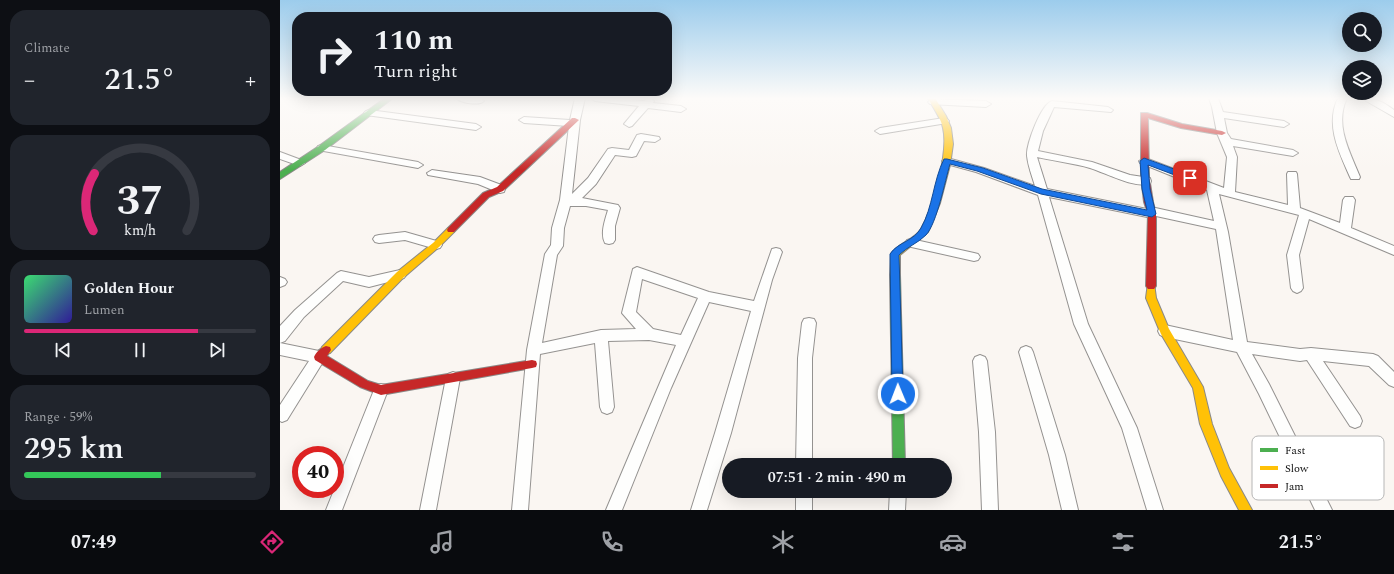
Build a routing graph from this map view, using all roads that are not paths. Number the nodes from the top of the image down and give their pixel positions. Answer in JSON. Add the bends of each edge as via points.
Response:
{"nodes":[{"id":1,"x":944,"y":121,"type":"edge"},
{"id":2,"x":357,"y":122,"type":"edge"},
{"id":3,"x":436,"y":122,"type":"edge"},
{"id":4,"x":570,"y":122,"type":"edge"},
{"id":5,"x":574,"y":122,"type":"junction"},
{"id":6,"x":939,"y":122,"type":"edge"},
{"id":7,"x":1042,"y":122,"type":"edge"},
{"id":8,"x":1145,"y":122,"type":"edge"},
{"id":9,"x":1167,"y":122,"type":"edge"},
{"id":10,"x":1220,"y":122,"type":"edge"},
{"id":11,"x":1269,"y":122,"type":"edge"},
{"id":12,"x":1338,"y":122,"type":"edge"},
{"id":13,"x":1284,"y":124,"type":"dead end"},
{"id":14,"x":476,"y":127,"type":"dead end"},
{"id":15,"x":880,"y":131,"type":"dead end"},
{"id":16,"x":1225,"y":138,"type":"junction"},
{"id":17,"x":655,"y":139,"type":"dead end"},
{"id":18,"x":322,"y":148,"type":"junction"},
{"id":19,"x":1032,"y":153,"type":"junction"},
{"id":20,"x":1293,"y":153,"type":"dead end"},
{"id":21,"x":280,"y":155,"type":"edge"},
{"id":22,"x":947,"y":161,"type":"junction"},
{"id":23,"x":1144,"y":161,"type":"junction"},
{"id":24,"x":300,"y":163,"type":"junction"},
{"id":25,"x":418,"y":165,"type":"dead end"},
{"id":26,"x":432,"y":173,"type":"dead end"},
{"id":27,"x":1292,"y":174,"type":"dead end"},
{"id":28,"x":280,"y":176,"type":"edge"},
{"id":29,"x":1355,"y":177,"type":"dead end"},
{"id":30,"x":1146,"y":181,"type":"junction"},
{"id":31,"x":1212,"y":187,"type":"junction"},
{"id":32,"x":500,"y":189,"type":"junction"},
{"id":33,"x":1041,"y":192,"type":"junction"},
{"id":34,"x":1229,"y":194,"type":"junction"},
{"id":35,"x":1349,"y":200,"type":"dead end"},
{"id":36,"x":564,"y":203,"type":"junction"},
{"id":37,"x":1299,"y":211,"type":"junction"},
{"id":38,"x":1152,"y":213,"type":"junction"},
{"id":39,"x":1220,"y":226,"type":"junction"},
{"id":40,"x":1345,"y":229,"type":"junction"},
{"id":41,"x":379,"y":238,"type":"dead end"},
{"id":42,"x":609,"y":240,"type":"dead end"},
{"id":43,"x":911,"y":243,"type":"junction"},
{"id":44,"x":436,"y":245,"type":"junction"},
{"id":45,"x":1394,"y":250,"type":"edge"},
{"id":46,"x":776,"y":252,"type":"dead end"},
{"id":47,"x":974,"y":257,"type":"dead end"},
{"id":48,"x":400,"y":275,"type":"junction"},
{"id":49,"x":1297,"y":288,"type":"dead end"},
{"id":50,"x":705,"y":296,"type":"junction"},
{"id":51,"x":758,"y":306,"type":"junction"},
{"id":52,"x":809,"y":323,"type":"dead end"},
{"id":53,"x":1165,"y":331,"type":"junction"},
{"id":54,"x":649,"y":334,"type":"junction"},
{"id":55,"x":602,"y":336,"type":"junction"},
{"id":56,"x":280,"y":337,"type":"edge"},
{"id":57,"x":685,"y":341,"type":"junction"},
{"id":58,"x":1241,"y":346,"type":"junction"},
{"id":59,"x":280,"y":349,"type":"edge"},
{"id":60,"x":534,"y":350,"type":"junction"},
{"id":61,"x":1026,"y":352,"type":"dead end"},
{"id":62,"x":1311,"y":354,"type":"junction"},
{"id":63,"x":319,"y":357,"type":"junction"},
{"id":64,"x":980,"y":361,"type":"dead end"},
{"id":65,"x":532,"y":364,"type":"junction"},
{"id":66,"x":453,"y":378,"type":"junction"},
{"id":67,"x":1394,"y":381,"type":"edge"},
{"id":68,"x":381,"y":390,"type":"junction"},
{"id":69,"x":607,"y":408,"type":"dead end"},
{"id":70,"x":282,"y":415,"type":"dead end"},
{"id":71,"x":1355,"y":421,"type":"dead end"},
{"id":72,"x":1287,"y":436,"type":"edge"},
{"id":73,"x":804,"y":458,"type":"edge"},
{"id":74,"x":899,"y":458,"type":"edge"},
{"id":75,"x":804,"y":498,"type":"edge"},
{"id":76,"x":898,"y":498,"type":"edge"},
{"id":77,"x":1319,"y":500,"type":"edge"},
{"id":78,"x":334,"y":510,"type":"edge"},
{"id":79,"x":428,"y":510,"type":"edge"},
{"id":80,"x":520,"y":510,"type":"edge"},
{"id":81,"x":614,"y":510,"type":"edge"},
{"id":82,"x":699,"y":510,"type":"edge"},
{"id":83,"x":804,"y":510,"type":"edge"},
{"id":84,"x":897,"y":510,"type":"edge"},
{"id":85,"x":990,"y":510,"type":"edge"},
{"id":86,"x":1070,"y":510,"type":"edge"},
{"id":87,"x":1155,"y":510,"type":"edge"},
{"id":88,"x":1246,"y":510,"type":"edge"},
{"id":89,"x":1324,"y":510,"type":"edge"}],
"edges":[{"from":1,"to":22,"type":"street","via":[[950,145]]},
{"from":2,"to":18,"type":"street"},
{"from":3,"to":14,"type":"street"},
{"from":4,"to":5,"type":"street"},
{"from":5,"to":32,"type":"street"},
{"from":5,"to":36,"type":"street"},
{"from":6,"to":15,"type":"street"},
{"from":7,"to":19,"type":"street","via":[[1032,146]]},
{"from":8,"to":23,"type":"street"},
{"from":9,"to":16,"type":"street"},
{"from":10,"to":16,"type":"street"},
{"from":11,"to":13,"type":"street"},
{"from":12,"to":29,"type":"street","via":[[1338,134]]},
{"from":16,"to":20,"type":"street"},
{"from":16,"to":34,"type":"street","via":[[1232,157]]},
{"from":17,"to":36,"type":"street","via":[[641,137],[632,154],[612,151],[580,194]]},
{"from":18,"to":24,"type":"street"},
{"from":18,"to":25,"type":"street"},
{"from":19,"to":30,"type":"street","via":[[1092,165],[1128,178]]},
{"from":19,"to":33,"type":"street"},
{"from":21,"to":24,"type":"street"},
{"from":22,"to":33,"type":"street"},
{"from":22,"to":43,"type":"street","via":[[929,221],[924,232]]},
{"from":23,"to":30,"type":"street"},
{"from":23,"to":31,"type":"street"},
{"from":24,"to":28,"type":"street"},
{"from":26,"to":32,"type":"street","via":[[480,181]]},
{"from":27,"to":37,"type":"street"},
{"from":30,"to":38,"type":"street"},
{"from":31,"to":34,"type":"street"},
{"from":31,"to":39,"type":"street"},
{"from":32,"to":44,"type":"street","via":[[486,196]]},
{"from":33,"to":38,"type":"street"},
{"from":33,"to":87,"type":"street","via":[[1081,324],[1129,428]]},
{"from":34,"to":37,"type":"street"},
{"from":35,"to":40,"type":"street"},
{"from":36,"to":42,"type":"street","via":[[581,200],[614,208],[609,226]]},
{"from":36,"to":60,"type":"street","via":[[557,246],[551,254]]},
{"from":37,"to":40,"type":"street"},
{"from":37,"to":49,"type":"street","via":[[1293,255]]},
{"from":38,"to":39,"type":"street"},
{"from":38,"to":53,"type":"street","via":[[1151,298]]},
{"from":39,"to":58,"type":"street"},
{"from":40,"to":45,"type":"street"},
{"from":41,"to":44,"type":"street","via":[[405,236]]},
{"from":43,"to":47,"type":"street"},
{"from":43,"to":74,"type":"street","via":[[900,248],[895,254]]},
{"from":44,"to":48,"type":"street"},
{"from":46,"to":51,"type":"street"},
{"from":48,"to":56,"type":"street","via":[[369,282],[341,276],[307,307]]},
{"from":48,"to":63,"type":"street"},
{"from":50,"to":51,"type":"street"},
{"from":50,"to":54,"type":"street","via":[[637,272],[629,313]]},
{"from":50,"to":57,"type":"street"},
{"from":51,"to":82,"type":"street"},
{"from":52,"to":73,"type":"street","via":[[805,358]]},
{"from":53,"to":58,"type":"street"},
{"from":53,"to":88,"type":"street","via":[[1198,387],[1206,424],[1225,472]]},
{"from":54,"to":55,"type":"street"},
{"from":54,"to":57,"type":"street"},
{"from":55,"to":60,"type":"street"},
{"from":55,"to":69,"type":"street"},
{"from":57,"to":81,"type":"street"},
{"from":58,"to":62,"type":"street","via":[[1300,355]]},
{"from":58,"to":72,"type":"street"},
{"from":59,"to":63,"type":"street"},
{"from":60,"to":65,"type":"street"},
{"from":61,"to":86,"type":"street","via":[[1057,455]]},
{"from":62,"to":67,"type":"street","via":[[1373,360]]},
{"from":62,"to":71,"type":"street"},
{"from":63,"to":68,"type":"street","via":[[364,384]]},
{"from":63,"to":70,"type":"street"},
{"from":64,"to":85,"type":"street","via":[[987,432]]},
{"from":65,"to":66,"type":"street"},
{"from":65,"to":80,"type":"street"},
{"from":66,"to":68,"type":"street"},
{"from":66,"to":79,"type":"street"},
{"from":68,"to":78,"type":"street"},
{"from":75,"to":83,"type":"street"},
{"from":76,"to":84,"type":"street"},
{"from":77,"to":89,"type":"street"}]}
